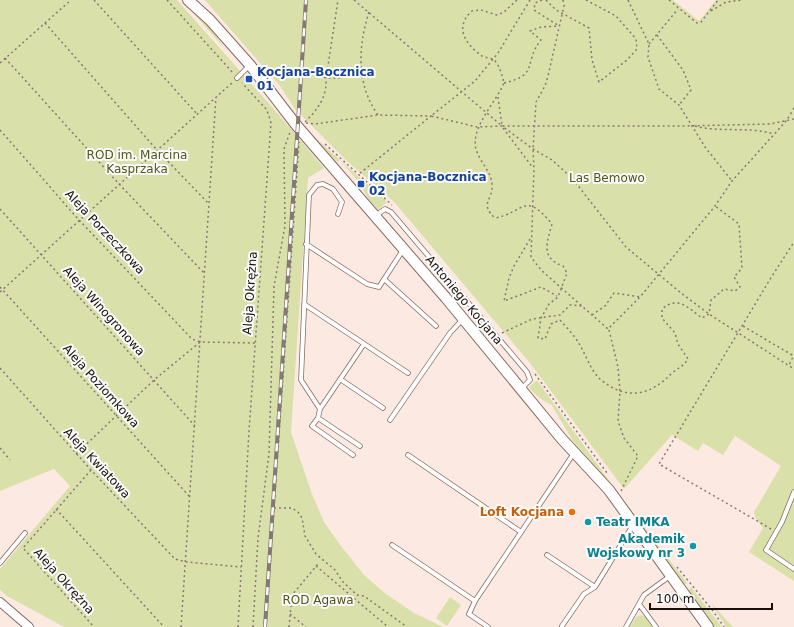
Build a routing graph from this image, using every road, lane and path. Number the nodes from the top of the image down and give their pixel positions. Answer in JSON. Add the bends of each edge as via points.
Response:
{"nodes":[{"id":1,"x":71,"y":0,"type":"edge"},
{"id":2,"x":94,"y":0,"type":"edge"},
{"id":3,"x":168,"y":0,"type":"edge"},
{"id":4,"x":188,"y":0,"type":"edge"},
{"id":5,"x":338,"y":0,"type":"edge"},
{"id":6,"x":354,"y":0,"type":"edge"},
{"id":7,"x":517,"y":0,"type":"edge"},
{"id":8,"x":530,"y":0,"type":"edge"},
{"id":9,"x":542,"y":0,"type":"edge"},
{"id":10,"x":546,"y":0,"type":"edge"},
{"id":11,"x":563,"y":0,"type":"edge"},
{"id":12,"x":586,"y":0,"type":"edge"},
{"id":13,"x":628,"y":0,"type":"edge"},
{"id":14,"x":668,"y":0,"type":"edge"},
{"id":15,"x":718,"y":0,"type":"edge"},
{"id":16,"x":742,"y":0,"type":"edge"},
{"id":17,"x":679,"y":8,"type":"junction"},
{"id":18,"x":369,"y":12,"type":"junction"},
{"id":19,"x":563,"y":12,"type":"junction"},
{"id":20,"x":709,"y":12,"type":"junction"},
{"id":21,"x":45,"y":23,"type":"junction"},
{"id":22,"x":559,"y":26,"type":"junction"},
{"id":23,"x":657,"y":35,"type":"junction"},
{"id":24,"x":649,"y":44,"type":"junction"},
{"id":25,"x":5,"y":58,"type":"junction"},
{"id":26,"x":493,"y":59,"type":"junction"},
{"id":27,"x":0,"y":63,"type":"edge"},
{"id":28,"x":250,"y":65,"type":"junction"},
{"id":29,"x":301,"y":67,"type":"dead end"},
{"id":30,"x":362,"y":75,"type":"junction"},
{"id":31,"x":237,"y":78,"type":"junction"},
{"id":32,"x":326,"y":79,"type":"junction"},
{"id":33,"x":504,"y":83,"type":"junction"},
{"id":34,"x":462,"y":92,"type":"junction"},
{"id":35,"x":216,"y":97,"type":"junction"},
{"id":36,"x":498,"y":97,"type":"junction"},
{"id":37,"x":679,"y":106,"type":"junction"},
{"id":38,"x":794,"y":108,"type":"edge"},
{"id":39,"x":487,"y":113,"type":"junction"},
{"id":40,"x":197,"y":114,"type":"junction"},
{"id":41,"x":378,"y":115,"type":"junction"},
{"id":42,"x":431,"y":116,"type":"junction"},
{"id":43,"x":794,"y":119,"type":"edge"},
{"id":44,"x":787,"y":120,"type":"junction"},
{"id":45,"x":502,"y":126,"type":"junction"},
{"id":46,"x":535,"y":126,"type":"junction"},
{"id":47,"x":693,"y":126,"type":"junction"},
{"id":48,"x":477,"y":127,"type":"junction"},
{"id":49,"x":291,"y":128,"type":"dead end"},
{"id":50,"x":0,"y":130,"type":"edge"},
{"id":51,"x":774,"y":134,"type":"junction"},
{"id":52,"x":300,"y":139,"type":"dead end"},
{"id":53,"x":157,"y":150,"type":"junction"},
{"id":54,"x":533,"y":150,"type":"junction"},
{"id":55,"x":534,"y":169,"type":"junction"},
{"id":56,"x":359,"y":174,"type":"dead end"},
{"id":57,"x":732,"y":181,"type":"junction"},
{"id":58,"x":119,"y":184,"type":"junction"},
{"id":59,"x":210,"y":204,"type":"junction"},
{"id":60,"x":532,"y":206,"type":"junction"},
{"id":61,"x":715,"y":206,"type":"junction"},
{"id":62,"x":0,"y":209,"type":"edge"},
{"id":63,"x":338,"y":214,"type":"dead end"},
{"id":64,"x":375,"y":216,"type":"junction"},
{"id":65,"x":80,"y":220,"type":"junction"},
{"id":66,"x":531,"y":238,"type":"junction"},
{"id":67,"x":794,"y":242,"type":"edge"},
{"id":68,"x":306,"y":244,"type":"junction"},
{"id":69,"x":404,"y":250,"type":"junction"},
{"id":70,"x":41,"y":255,"type":"junction"},
{"id":71,"x":205,"y":274,"type":"junction"},
{"id":72,"x":658,"y":274,"type":"junction"},
{"id":73,"x":384,"y":279,"type":"junction"},
{"id":74,"x":0,"y":287,"type":"edge"},
{"id":75,"x":562,"y":288,"type":"junction"},
{"id":76,"x":3,"y":290,"type":"junction"},
{"id":77,"x":0,"y":292,"type":"edge"},
{"id":78,"x":558,"y":297,"type":"junction"},
{"id":79,"x":640,"y":297,"type":"junction"},
{"id":80,"x":304,"y":304,"type":"junction"},
{"id":81,"x":582,"y":306,"type":"junction"},
{"id":82,"x":709,"y":314,"type":"junction"},
{"id":83,"x":592,"y":315,"type":"junction"},
{"id":84,"x":541,"y":318,"type":"junction"},
{"id":85,"x":463,"y":319,"type":"junction"},
{"id":86,"x":436,"y":326,"type":"dead end"},
{"id":87,"x":743,"y":326,"type":"junction"},
{"id":88,"x":608,"y":329,"type":"junction"},
{"id":89,"x":738,"y":333,"type":"junction"},
{"id":90,"x":501,"y":334,"type":"dead end"},
{"id":91,"x":200,"y":342,"type":"junction"},
{"id":92,"x":255,"y":343,"type":"junction"},
{"id":93,"x":364,"y":344,"type":"junction"},
{"id":94,"x":789,"y":365,"type":"junction"},
{"id":95,"x":0,"y":368,"type":"edge"},
{"id":96,"x":794,"y":368,"type":"edge"},
{"id":97,"x":408,"y":373,"type":"dead end"},
{"id":98,"x":340,"y":379,"type":"junction"},
{"id":99,"x":154,"y":380,"type":"junction"},
{"id":100,"x":522,"y":389,"type":"junction"},
{"id":101,"x":620,"y":392,"type":"junction"},
{"id":102,"x":383,"y":408,"type":"dead end"},
{"id":103,"x":320,"y":409,"type":"junction"},
{"id":104,"x":116,"y":417,"type":"junction"},
{"id":105,"x":318,"y":418,"type":"junction"},
{"id":106,"x":390,"y":420,"type":"dead end"},
{"id":107,"x":195,"y":426,"type":"junction"},
{"id":108,"x":360,"y":446,"type":"dead end"},
{"id":109,"x":0,"y":448,"type":"edge"},
{"id":110,"x":575,"y":453,"type":"junction"},
{"id":111,"x":76,"y":454,"type":"junction"},
{"id":112,"x":353,"y":455,"type":"dead end"},
{"id":113,"x":408,"y":455,"type":"dead end"},
{"id":114,"x":10,"y":460,"type":"dead end"},
{"id":115,"x":91,"y":470,"type":"junction"},
{"id":116,"x":621,"y":492,"type":"dead end"},
{"id":117,"x":794,"y":492,"type":"edge"},
{"id":118,"x":189,"y":497,"type":"junction"},
{"id":119,"x":274,"y":508,"type":"junction"},
{"id":120,"x":56,"y":509,"type":"junction"},
{"id":121,"x":633,"y":525,"type":"junction"},
{"id":122,"x":521,"y":532,"type":"junction"},
{"id":123,"x":777,"y":532,"type":"junction"},
{"id":124,"x":25,"y":533,"type":"dead end"},
{"id":125,"x":392,"y":545,"type":"dead end"},
{"id":126,"x":547,"y":555,"type":"dead end"},
{"id":127,"x":187,"y":562,"type":"junction"},
{"id":128,"x":0,"y":564,"type":"edge"},
{"id":129,"x":241,"y":567,"type":"junction"},
{"id":130,"x":794,"y":569,"type":"edge"},
{"id":131,"x":671,"y":576,"type":"junction"},
{"id":132,"x":595,"y":587,"type":"junction"},
{"id":133,"x":475,"y":601,"type":"junction"},
{"id":134,"x":1,"y":604,"type":"edge"},
{"id":135,"x":639,"y":604,"type":"junction"},
{"id":136,"x":290,"y":614,"type":"junction"},
{"id":137,"x":562,"y":626,"type":"edge"},
{"id":138,"x":29,"y":627,"type":"edge"},
{"id":139,"x":94,"y":627,"type":"edge"},
{"id":140,"x":164,"y":627,"type":"edge"},
{"id":141,"x":181,"y":627,"type":"edge"},
{"id":142,"x":238,"y":627,"type":"edge"},
{"id":143,"x":253,"y":627,"type":"edge"},
{"id":144,"x":266,"y":627,"type":"edge"},
{"id":145,"x":289,"y":627,"type":"edge"},
{"id":146,"x":306,"y":627,"type":"edge"},
{"id":147,"x":388,"y":627,"type":"edge"},
{"id":148,"x":407,"y":627,"type":"edge"},
{"id":149,"x":488,"y":627,"type":"edge"},
{"id":150,"x":626,"y":627,"type":"edge"},
{"id":151,"x":656,"y":627,"type":"edge"},
{"id":152,"x":708,"y":627,"type":"edge"}],
"edges":[{"from":1,"to":21,"type":"path"},
{"from":2,"to":40,"type":"path"},
{"from":3,"to":31,"type":"path","name":"Aleja Okrężna"},
{"from":4,"to":28,"type":"street","name":"Antoniego Kocjana","via":[[210,20]]},
{"from":5,"to":32,"type":"path"},
{"from":6,"to":18,"type":"path"},
{"from":7,"to":26,"type":"path","via":[[497,15],[481,10],[472,11],[464,18],[463,33],[469,43],[484,57]]},
{"from":8,"to":26,"type":"path"},
{"from":9,"to":22,"type":"path","via":[[535,3],[534,10]]},
{"from":10,"to":19,"type":"path","via":[[550,6]]},
{"from":11,"to":19,"type":"path"},
{"from":12,"to":19,"type":"path","via":[[616,16],[636,39],[637,49],[599,82],[592,60],[589,28]]},
{"from":13,"to":24,"type":"path"},
{"from":14,"to":17,"type":"path"},
{"from":15,"to":20,"type":"path"},
{"from":16,"to":20,"type":"path","via":[[726,2]]},
{"from":17,"to":20,"type":"path","via":[[697,23]]},
{"from":17,"to":23,"type":"path"},
{"from":18,"to":30,"type":"path","via":[[362,38]]},
{"from":18,"to":34,"type":"path"},
{"from":19,"to":22,"type":"path"},
{"from":21,"to":25,"type":"path"},
{"from":21,"to":53,"type":"path"},
{"from":22,"to":33,"type":"path","via":[[541,27],[530,31],[541,40],[535,47],[529,69],[518,80]]},
{"from":22,"to":46,"type":"path","via":[[545,86],[536,102]]},
{"from":23,"to":24,"type":"path"},
{"from":23,"to":37,"type":"path","via":[[683,70],[691,90]]},
{"from":24,"to":37,"type":"path","via":[[648,57],[659,90]]},
{"from":25,"to":27,"type":"path"},
{"from":25,"to":58,"type":"path"},
{"from":26,"to":33,"type":"path","via":[[501,71]]},
{"from":26,"to":34,"type":"path"},
{"from":28,"to":31,"type":"lane"},
{"from":28,"to":64,"type":"street","name":"Antoniego Kocjana","via":[[280,105]]},
{"from":29,"to":32,"type":"path"},
{"from":30,"to":32,"type":"path"},
{"from":30,"to":41,"type":"path","via":[[365,92]]},
{"from":31,"to":35,"type":"path"},
{"from":31,"to":92,"type":"path","name":"Aleja Okrężna","via":[[267,110],[272,123]]},
{"from":32,"to":41,"type":"path","via":[[326,91],[318,109],[304,123],[315,124]]},
{"from":33,"to":36,"type":"path"},
{"from":34,"to":39,"type":"path"},
{"from":34,"to":42,"type":"path"},
{"from":35,"to":40,"type":"path"},
{"from":35,"to":59,"type":"path"},
{"from":36,"to":39,"type":"path"},
{"from":36,"to":45,"type":"path"},
{"from":37,"to":47,"type":"path"},
{"from":38,"to":44,"type":"path"},
{"from":39,"to":45,"type":"path"},
{"from":39,"to":48,"type":"path"},
{"from":40,"to":53,"type":"path"},
{"from":41,"to":42,"type":"path"},
{"from":42,"to":48,"type":"path"},
{"from":42,"to":56,"type":"path"},
{"from":43,"to":44,"type":"path"},
{"from":44,"to":47,"type":"path","via":[[770,124]]},
{"from":44,"to":51,"type":"path"},
{"from":45,"to":46,"type":"path"},
{"from":45,"to":48,"type":"path"},
{"from":45,"to":54,"type":"path"},
{"from":45,"to":55,"type":"path"},
{"from":46,"to":47,"type":"path"},
{"from":46,"to":54,"type":"path"},
{"from":47,"to":51,"type":"path","via":[[710,130],[760,130]]},
{"from":47,"to":57,"type":"path","via":[[705,147]]},
{"from":48,"to":60,"type":"path","via":[[474,138],[476,151],[492,186],[486,204],[489,212],[495,218],[503,217],[522,207]]},
{"from":49,"to":143,"type":"path","via":[[284,150],[285,226],[274,286],[269,454],[258,538]]},
{"from":50,"to":65,"type":"path","name":"Aleja Porzeczkowa"},
{"from":51,"to":57,"type":"path"},
{"from":52,"to":119,"type":"path"},
{"from":53,"to":58,"type":"path"},
{"from":53,"to":59,"type":"path"},
{"from":54,"to":55,"type":"path"},
{"from":54,"to":72,"type":"path","via":[[552,160],[572,178],[626,247]]},
{"from":55,"to":60,"type":"path"},
{"from":57,"to":61,"type":"path"},
{"from":58,"to":65,"type":"path"},
{"from":58,"to":71,"type":"path"},
{"from":59,"to":71,"type":"path"},
{"from":60,"to":66,"type":"path"},
{"from":60,"to":75,"type":"path","via":[[543,213],[552,224],[546,250],[550,259],[563,266],[567,273]]},
{"from":61,"to":72,"type":"path"},
{"from":61,"to":82,"type":"path","via":[[738,224],[742,268],[734,278],[740,287],[735,291],[724,289],[711,300]]},
{"from":62,"to":70,"type":"path","name":"Aleja Winogronowa"},
{"from":63,"to":68,"type":"lane","via":[[342,202],[333,189],[323,184],[313,188],[309,195]]},
{"from":64,"to":69,"type":"street","name":"Antoniego Kocjana"},
{"from":64,"to":100,"type":"lane","via":[[385,209],[391,212],[444,273],[527,372],[530,380]]},
{"from":65,"to":70,"type":"path"},
{"from":65,"to":91,"type":"path","name":"Aleja Porzeczkowa","via":[[192,339]]},
{"from":66,"to":75,"type":"path","via":[[531,257],[541,270]]},
{"from":66,"to":78,"type":"path","via":[[514,266],[504,301],[541,287]]},
{"from":67,"to":87,"type":"path"},
{"from":68,"to":73,"type":"lane","via":[[367,284],[378,287]]},
{"from":68,"to":80,"type":"lane"},
{"from":69,"to":73,"type":"lane"},
{"from":69,"to":85,"type":"street","name":"Antoniego Kocjana"},
{"from":70,"to":76,"type":"path"},
{"from":70,"to":99,"type":"path","name":"Aleja Winogronowa"},
{"from":71,"to":91,"type":"path"},
{"from":72,"to":79,"type":"path"},
{"from":72,"to":82,"type":"path"},
{"from":73,"to":86,"type":"lane"},
{"from":74,"to":76,"type":"path","name":"Aleja Poziomkowa"},
{"from":75,"to":78,"type":"path"},
{"from":75,"to":81,"type":"path"},
{"from":76,"to":77,"type":"path"},
{"from":76,"to":104,"type":"path","name":"Aleja Poziomkowa"},
{"from":78,"to":84,"type":"path","via":[[549,304]]},
{"from":79,"to":83,"type":"path","via":[[614,293],[605,306]]},
{"from":79,"to":88,"type":"path"},
{"from":80,"to":93,"type":"lane"},
{"from":80,"to":103,"type":"lane","via":[[301,380]]},
{"from":81,"to":83,"type":"path"},
{"from":81,"to":84,"type":"path","via":[[570,305],[560,315]]},
{"from":82,"to":89,"type":"path"},
{"from":82,"to":101,"type":"path","via":[[702,318],[676,302],[668,304],[662,310],[662,318],[675,333],[678,344],[688,359],[666,381],[652,390]]},
{"from":83,"to":88,"type":"path"},
{"from":84,"to":90,"type":"path","via":[[532,319]]},
{"from":84,"to":101,"type":"path","via":[[538,338],[545,339],[551,324],[560,320],[578,341],[599,378]]},
{"from":85,"to":100,"type":"street","name":"Antoniego Kocjana"},
{"from":85,"to":106,"type":"lane","via":[[450,333]]},
{"from":87,"to":89,"type":"path"},
{"from":87,"to":94,"type":"path","via":[[792,355]]},
{"from":88,"to":101,"type":"path","via":[[618,367]]},
{"from":89,"to":94,"type":"path"},
{"from":89,"to":123,"type":"path","via":[[659,464]]},
{"from":91,"to":92,"type":"path"},
{"from":91,"to":99,"type":"path"},
{"from":91,"to":107,"type":"path"},
{"from":92,"to":129,"type":"path","name":"Aleja Okrężna"},
{"from":93,"to":97,"type":"lane"},
{"from":93,"to":98,"type":"lane"},
{"from":94,"to":96,"type":"path"},
{"from":95,"to":111,"type":"path","name":"Aleja Kwiatowa"},
{"from":98,"to":102,"type":"lane"},
{"from":98,"to":103,"type":"lane"},
{"from":99,"to":104,"type":"path"},
{"from":99,"to":107,"type":"path","name":"Aleja Winogronowa"},
{"from":100,"to":110,"type":"street","name":"Antoniego Kocjana"},
{"from":101,"to":116,"type":"path","via":[[618,421],[624,438],[638,456]]},
{"from":103,"to":105,"type":"lane"},
{"from":104,"to":111,"type":"path"},
{"from":104,"to":118,"type":"path","name":"Aleja Poziomkowa"},
{"from":105,"to":108,"type":"lane"},
{"from":105,"to":112,"type":"lane","via":[[312,426]]},
{"from":107,"to":118,"type":"path"},
{"from":109,"to":114,"type":"path"},
{"from":110,"to":121,"type":"street","name":"Antoniego Kocjana","via":[[609,490]]},
{"from":110,"to":122,"type":"lane"},
{"from":111,"to":115,"type":"path","name":"Aleja Kwiatowa"},
{"from":113,"to":122,"type":"lane"},
{"from":115,"to":120,"type":"path"},
{"from":115,"to":127,"type":"path","name":"Aleja Kwiatowa","via":[[175,559]]},
{"from":117,"to":123,"type":"lane"},
{"from":118,"to":127,"type":"path"},
{"from":119,"to":144,"type":"path"},
{"from":119,"to":148,"type":"path","via":[[295,509],[302,518],[305,536],[316,554],[335,570],[342,582],[357,595],[364,596]]},
{"from":120,"to":139,"type":"path","name":"Aleja Okrężna","via":[[23,548]]},
{"from":120,"to":140,"type":"path"},
{"from":121,"to":131,"type":"street","name":"Antoniego Kocjana"},
{"from":121,"to":132,"type":"lane"},
{"from":122,"to":133,"type":"lane"},
{"from":123,"to":130,"type":"lane","via":[[766,550]]},
{"from":124,"to":128,"type":"lane"},
{"from":125,"to":133,"type":"lane"},
{"from":126,"to":132,"type":"lane"},
{"from":127,"to":129,"type":"path"},
{"from":127,"to":141,"type":"path"},
{"from":129,"to":142,"type":"path","name":"Aleja Okrężna"},
{"from":131,"to":135,"type":"lane","via":[[650,590]]},
{"from":131,"to":152,"type":"street","name":"Antoniego Kocjana"},
{"from":132,"to":137,"type":"lane","via":[[584,594]]},
{"from":133,"to":149,"type":"lane","via":[[469,614]]},
{"from":134,"to":138,"type":"street"},
{"from":135,"to":150,"type":"lane"},
{"from":135,"to":151,"type":"lane"},
{"from":136,"to":145,"type":"path"},
{"from":136,"to":146,"type":"path"},
{"from":136,"to":147,"type":"path","via":[[292,595],[317,565]]}]}
